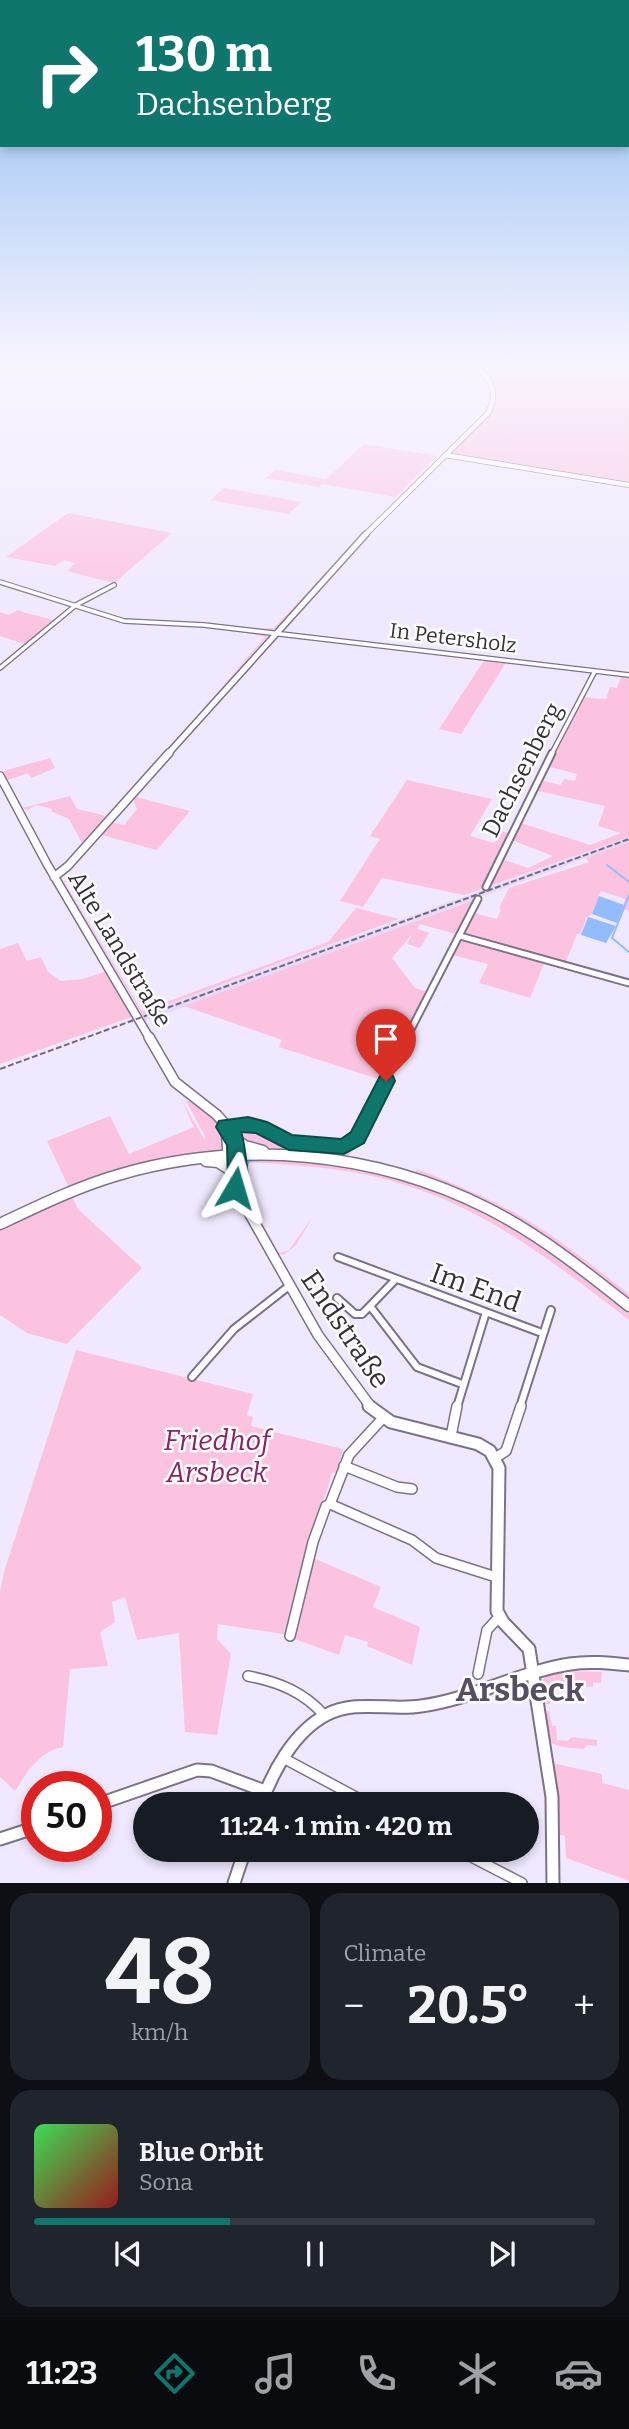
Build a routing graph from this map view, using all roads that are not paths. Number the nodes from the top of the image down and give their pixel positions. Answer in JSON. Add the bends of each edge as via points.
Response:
{"nodes":[{"id":1,"x":447,"y":453,"type":"edge"},
{"id":2,"x":445,"y":455,"type":"junction"},
{"id":3,"x":629,"y":485,"type":"edge"},
{"id":4,"x":0,"y":582,"type":"edge"},
{"id":5,"x":114,"y":584,"type":"dead end"},
{"id":6,"x":76,"y":605,"type":"junction"},
{"id":7,"x":274,"y":633,"type":"junction"},
{"id":8,"x":1,"y":667,"type":"edge"},
{"id":9,"x":595,"y":671,"type":"junction"},
{"id":10,"x":629,"y":675,"type":"edge"},
{"id":11,"x":0,"y":776,"type":"edge"},
{"id":12,"x":72,"y":859,"type":"junction"},
{"id":13,"x":47,"y":864,"type":"junction"},
{"id":14,"x":57,"y":875,"type":"junction"},
{"id":15,"x":486,"y":887,"type":"dead end"},
{"id":16,"x":478,"y":899,"type":"dead end"},
{"id":17,"x":460,"y":936,"type":"junction"},
{"id":18,"x":629,"y":983,"type":"edge"},
{"id":19,"x":226,"y":1127,"type":"junction"},
{"id":20,"x":235,"y":1139,"type":"junction"},
{"id":21,"x":276,"y":1154,"type":"junction"},
{"id":22,"x":232,"y":1155,"type":"junction"},
{"id":23,"x":186,"y":1160,"type":"junction"},
{"id":24,"x":229,"y":1169,"type":"junction"},
{"id":25,"x":241,"y":1199,"type":"junction"},
{"id":26,"x":0,"y":1224,"type":"edge"},
{"id":27,"x":338,"y":1257,"type":"dead end"},
{"id":28,"x":395,"y":1280,"type":"junction"},
{"id":29,"x":289,"y":1286,"type":"junction"},
{"id":30,"x":337,"y":1298,"type":"dead end"},
{"id":31,"x":370,"y":1306,"type":"junction"},
{"id":32,"x":629,"y":1306,"type":"edge"},
{"id":33,"x":551,"y":1310,"type":"dead end"},
{"id":34,"x":485,"y":1312,"type":"junction"},
{"id":35,"x":542,"y":1333,"type":"junction"},
{"id":36,"x":192,"y":1377,"type":"dead end"},
{"id":37,"x":462,"y":1384,"type":"junction"},
{"id":38,"x":383,"y":1418,"type":"junction"},
{"id":39,"x":451,"y":1436,"type":"junction"},
{"id":40,"x":495,"y":1458,"type":"junction"},
{"id":41,"x":344,"y":1465,"type":"junction"},
{"id":42,"x":412,"y":1489,"type":"dead end"},
{"id":43,"x":330,"y":1504,"type":"junction"},
{"id":44,"x":499,"y":1578,"type":"junction"},
{"id":45,"x":499,"y":1617,"type":"junction"},
{"id":46,"x":290,"y":1636,"type":"dead end"},
{"id":47,"x":629,"y":1665,"type":"edge"},
{"id":48,"x":532,"y":1672,"type":"junction"},
{"id":49,"x":478,"y":1674,"type":"dead end"},
{"id":50,"x":248,"y":1676,"type":"dead end"},
{"id":51,"x":325,"y":1716,"type":"junction"},
{"id":52,"x":285,"y":1759,"type":"junction"},
{"id":53,"x":265,"y":1791,"type":"joint"},
{"id":54,"x":347,"y":1792,"type":"edge"},
{"id":55,"x":112,"y":1799,"type":"edge"},
{"id":56,"x":21,"y":1832,"type":"edge"},
{"id":57,"x":0,"y":1839,"type":"edge"},
{"id":58,"x":241,"y":1862,"type":"edge"},
{"id":59,"x":481,"y":1862,"type":"edge"},
{"id":60,"x":234,"y":1883,"type":"edge"},
{"id":61,"x":522,"y":1883,"type":"edge"},
{"id":62,"x":553,"y":1883,"type":"edge"}],
"edges":[{"from":1,"to":2,"type":"street"},
{"from":2,"to":3,"type":"street"},
{"from":2,"to":7,"type":"street"},
{"from":4,"to":6,"type":"street","name":"In Petersholz"},
{"from":5,"to":6,"type":"street"},
{"from":6,"to":7,"type":"street","name":"In Petersholz","via":[[133,622]]},
{"from":6,"to":8,"type":"street"},
{"from":7,"to":9,"type":"street","name":"In Petersholz"},
{"from":7,"to":12,"type":"street"},
{"from":9,"to":10,"type":"street","name":"In Petersholz"},
{"from":9,"to":15,"type":"street","name":"Dachsenberg"},
{"from":11,"to":13,"type":"street","name":"Alte Landstraße"},
{"from":12,"to":13,"type":"street"},
{"from":12,"to":14,"type":"street"},
{"from":13,"to":14,"type":"street","name":"Alte Landstraße"},
{"from":14,"to":19,"type":"street","name":"Alte Landstraße","via":[[176,1082]]},
{"from":16,"to":17,"type":"street"},
{"from":17,"to":18,"type":"street"},
{"from":17,"to":19,"type":"street","via":[[354,1141],[337,1147],[289,1142],[256,1125]]},
{"from":19,"to":20,"type":"street","name":"Alte Landstraße"},
{"from":19,"to":22,"type":"street"},
{"from":20,"to":21,"type":"main road"},
{"from":20,"to":22,"type":"street"},
{"from":21,"to":22,"type":"main road"},
{"from":21,"to":32,"type":"main road","via":[[362,1163],[463,1196],[528,1231]]},
{"from":22,"to":23,"type":"main road"},
{"from":22,"to":24,"type":"street"},
{"from":22,"to":25,"type":"street"},
{"from":23,"to":24,"type":"main road","via":[[212,1161]]},
{"from":23,"to":26,"type":"main road","via":[[106,1177]]},
{"from":24,"to":25,"type":"street"},
{"from":25,"to":29,"type":"street","name":"Endstraße"},
{"from":27,"to":28,"type":"street","name":"Im End"},
{"from":28,"to":31,"type":"street","name":"Im End"},
{"from":28,"to":34,"type":"street","name":"Im End"},
{"from":29,"to":36,"type":"street","via":[[234,1329]]},
{"from":29,"to":38,"type":"street","name":"Endstraße","via":[[325,1346]]},
{"from":30,"to":31,"type":"street","via":[[355,1314]]},
{"from":31,"to":37,"type":"street","via":[[417,1367]]},
{"from":33,"to":35,"type":"street","name":"Im End"},
{"from":34,"to":35,"type":"street","name":"Im End"},
{"from":34,"to":37,"type":"street"},
{"from":35,"to":40,"type":"street","name":"Im End","via":[[506,1451]]},
{"from":37,"to":39,"type":"street"},
{"from":38,"to":39,"type":"street","name":"Endstraße"},
{"from":38,"to":41,"type":"street"},
{"from":39,"to":40,"type":"street","name":"Endstraße","via":[[478,1444]]},
{"from":40,"to":44,"type":"street","via":[[500,1480]]},
{"from":41,"to":42,"type":"street"},
{"from":41,"to":43,"type":"street"},
{"from":43,"to":44,"type":"street","via":[[412,1540],[436,1558]]},
{"from":43,"to":46,"type":"street","via":[[313,1539]]},
{"from":44,"to":45,"type":"street"},
{"from":45,"to":48,"type":"street","via":[[529,1649]]},
{"from":45,"to":49,"type":"street","via":[[487,1630]]},
{"from":47,"to":48,"type":"street","via":[[581,1661]]},
{"from":48,"to":51,"type":"street","via":[[421,1706],[351,1706]]},
{"from":48,"to":62,"type":"street","via":[[552,1797]]},
{"from":50,"to":51,"type":"street","via":[[279,1682],[317,1705]]},
{"from":51,"to":52,"type":"street","via":[[300,1737]]},
{"from":52,"to":53,"type":"street"},
{"from":52,"to":54,"type":"street"},
{"from":53,"to":55,"type":"street","via":[[197,1770]]},
{"from":56,"to":57,"type":"street"},
{"from":58,"to":60,"type":"street"},
{"from":59,"to":61,"type":"street"}]}
